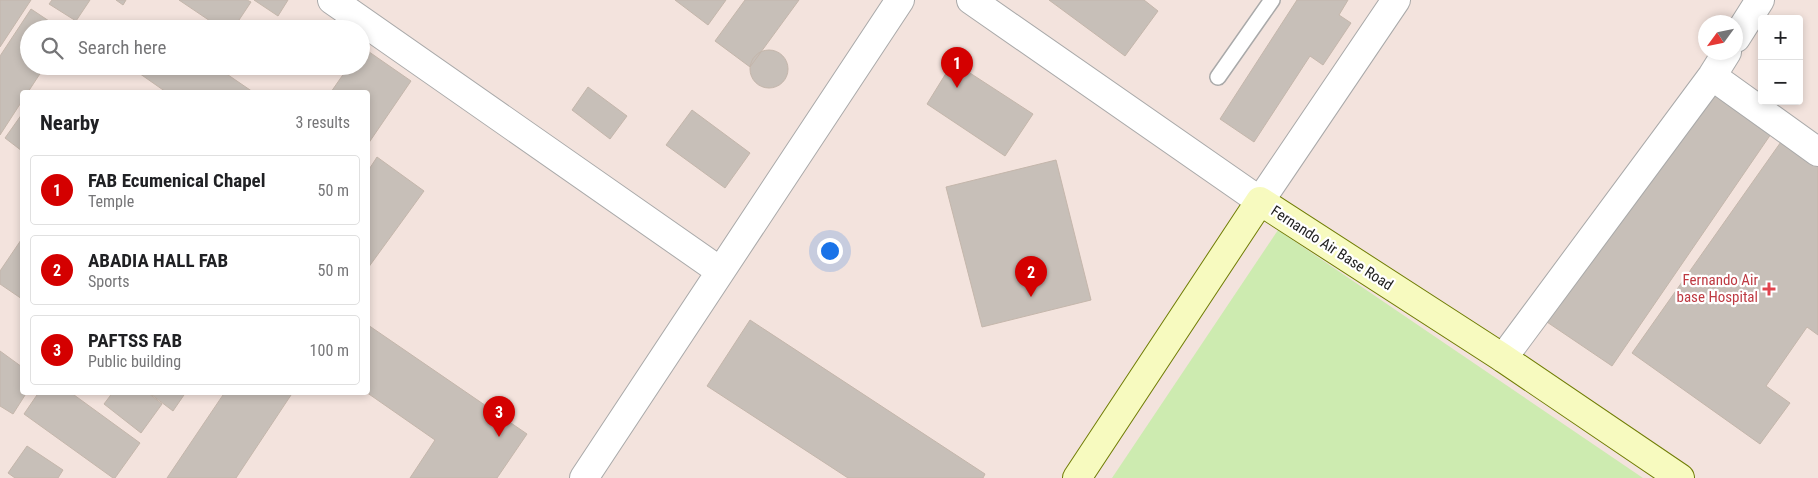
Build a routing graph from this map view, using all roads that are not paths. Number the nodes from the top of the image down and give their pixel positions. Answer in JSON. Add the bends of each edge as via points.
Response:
{"nodes":[{"id":1,"x":332,"y":0,"type":"edge"},
{"id":2,"x":900,"y":0,"type":"edge"},
{"id":3,"x":971,"y":0,"type":"edge"},
{"id":4,"x":1272,"y":0,"type":"edge"},
{"id":5,"x":1396,"y":0,"type":"edge"},
{"id":6,"x":1760,"y":0,"type":"edge"},
{"id":7,"x":361,"y":20,"type":"edge"},
{"id":8,"x":370,"y":26,"type":"edge"},
{"id":9,"x":1743,"y":27,"type":"edge"},
{"id":10,"x":1722,"y":60,"type":"edge"},
{"id":11,"x":1712,"y":76,"type":"junction"},
{"id":12,"x":1218,"y":77,"type":"dead end"},
{"id":13,"x":1818,"y":152,"type":"edge"},
{"id":14,"x":1260,"y":201,"type":"junction"},
{"id":15,"x":720,"y":270,"type":"junction"},
{"id":16,"x":1503,"y":358,"type":"junction"},
{"id":17,"x":584,"y":478,"type":"edge"},
{"id":18,"x":1076,"y":478,"type":"edge"},
{"id":19,"x":1680,"y":478,"type":"edge"}],
"edges":[{"from":1,"to":7,"type":"street"},
{"from":2,"to":15,"type":"street"},
{"from":3,"to":14,"type":"street"},
{"from":4,"to":12,"type":"lane"},
{"from":5,"to":14,"type":"street"},
{"from":6,"to":9,"type":"street"},
{"from":8,"to":15,"type":"street"},
{"from":10,"to":11,"type":"street"},
{"from":11,"to":13,"type":"street"},
{"from":11,"to":16,"type":"street"},
{"from":14,"to":16,"type":"street","name":"Fernando Air Base Road"},
{"from":14,"to":18,"type":"street","name":"Fernando Air Base Road"},
{"from":15,"to":17,"type":"street"},
{"from":16,"to":19,"type":"street","name":"Fernando Air Base Road"}]}
